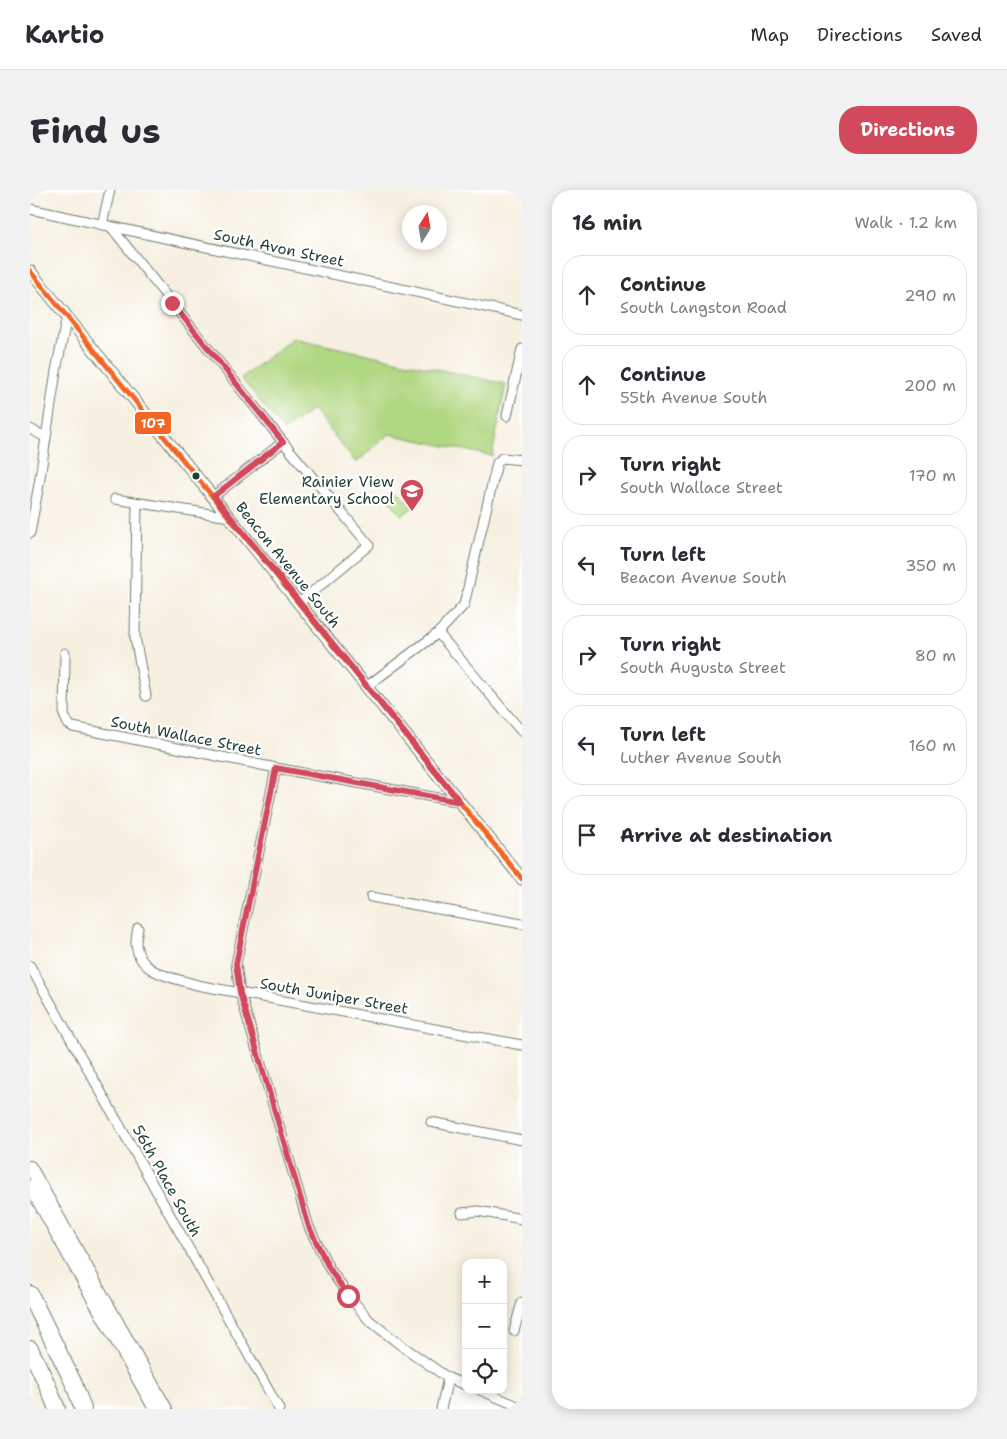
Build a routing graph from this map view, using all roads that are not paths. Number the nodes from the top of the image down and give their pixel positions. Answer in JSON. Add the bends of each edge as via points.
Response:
{"nodes":[{"id":1,"x":110,"y":190,"type":"edge"},
{"id":2,"x":30,"y":209,"type":"edge"},
{"id":3,"x":107,"y":226,"type":"junction"},
{"id":4,"x":30,"y":271,"type":"edge"},
{"id":5,"x":522,"y":315,"type":"edge"},
{"id":6,"x":67,"y":316,"type":"junction"},
{"id":7,"x":522,"y":349,"type":"edge"},
{"id":8,"x":507,"y":416,"type":"dead end"},
{"id":9,"x":30,"y":429,"type":"edge"},
{"id":10,"x":45,"y":437,"type":"junction"},
{"id":11,"x":283,"y":442,"type":"junction"},
{"id":12,"x":522,"y":460,"type":"edge"},
{"id":13,"x":214,"y":496,"type":"junction"},
{"id":14,"x":115,"y":498,"type":"dead end"},
{"id":15,"x":138,"y":503,"type":"junction"},
{"id":16,"x":230,"y":517,"type":"junction"},
{"id":17,"x":30,"y":533,"type":"edge"},
{"id":18,"x":299,"y":602,"type":"junction"},
{"id":19,"x":438,"y":633,"type":"junction"},
{"id":20,"x":65,"y":653,"type":"dead end"},
{"id":21,"x":366,"y":687,"type":"junction"},
{"id":22,"x":146,"y":696,"type":"dead end"},
{"id":23,"x":522,"y":732,"type":"edge"},
{"id":24,"x":276,"y":768,"type":"junction"},
{"id":25,"x":460,"y":802,"type":"junction"},
{"id":26,"x":522,"y":879,"type":"edge"},
{"id":27,"x":370,"y":897,"type":"dead end"},
{"id":28,"x":522,"y":924,"type":"edge"},
{"id":29,"x":138,"y":928,"type":"dead end"},
{"id":30,"x":30,"y":966,"type":"edge"},
{"id":31,"x":240,"y":993,"type":"junction"},
{"id":32,"x":522,"y":1045,"type":"edge"},
{"id":33,"x":430,"y":1122,"type":"dead end"},
{"id":34,"x":522,"y":1140,"type":"edge"},
{"id":35,"x":30,"y":1167,"type":"edge"},
{"id":36,"x":30,"y":1186,"type":"edge"},
{"id":37,"x":462,"y":1213,"type":"dead end"},
{"id":38,"x":522,"y":1219,"type":"edge"},
{"id":39,"x":30,"y":1294,"type":"edge"},
{"id":40,"x":522,"y":1302,"type":"edge"},
{"id":41,"x":514,"y":1331,"type":"dead end"},
{"id":42,"x":30,"y":1349,"type":"edge"},
{"id":43,"x":448,"y":1378,"type":"junction"},
{"id":44,"x":462,"y":1383,"type":"edge"},
{"id":45,"x":489,"y":1394,"type":"edge"},
{"id":46,"x":522,"y":1408,"type":"edge"},
{"id":47,"x":56,"y":1409,"type":"edge"},
{"id":48,"x":84,"y":1409,"type":"edge"},
{"id":49,"x":155,"y":1409,"type":"edge"},
{"id":50,"x":166,"y":1409,"type":"edge"},
{"id":51,"x":279,"y":1409,"type":"edge"},
{"id":52,"x":441,"y":1409,"type":"edge"}],
"edges":[{"from":1,"to":3,"type":"street"},
{"from":2,"to":3,"type":"street","name":"South Avon Street"},
{"from":3,"to":5,"type":"street","name":"South Avon Street"},
{"from":3,"to":11,"type":"street"},
{"from":4,"to":6,"type":"street","name":"Beacon Avenue South"},
{"from":6,"to":10,"type":"street"},
{"from":6,"to":13,"type":"street","name":"Beacon Avenue South"},
{"from":7,"to":8,"type":"street"},
{"from":9,"to":10,"type":"street"},
{"from":10,"to":17,"type":"street"},
{"from":11,"to":13,"type":"street"},
{"from":11,"to":18,"type":"street","via":[[369,545]]},
{"from":12,"to":19,"type":"street","via":[[502,458],[497,463],[464,605]]},
{"from":13,"to":16,"type":"street","name":"Beacon Avenue South"},
{"from":14,"to":15,"type":"street"},
{"from":15,"to":16,"type":"street"},
{"from":15,"to":22,"type":"street","via":[[135,636]]},
{"from":16,"to":18,"type":"street","name":"Beacon Avenue South"},
{"from":18,"to":21,"type":"street","name":"Beacon Avenue South"},
{"from":19,"to":21,"type":"street"},
{"from":19,"to":23,"type":"street"},
{"from":20,"to":24,"type":"street","name":"South Wallace Street","via":[[63,712],[70,726]]},
{"from":21,"to":25,"type":"street","name":"Beacon Avenue South"},
{"from":24,"to":25,"type":"street","name":"South Wallace Street"},
{"from":24,"to":31,"type":"street","via":[[236,964]]},
{"from":25,"to":26,"type":"street","name":"Beacon Avenue South"},
{"from":27,"to":28,"type":"street"},
{"from":29,"to":31,"type":"street","name":"South Juniper Street","via":[[136,944],[144,965],[150,970],[197,985]]},
{"from":30,"to":51,"type":"street","name":"56th Place South"},
{"from":31,"to":32,"type":"street","name":"South Juniper Street"},
{"from":31,"to":43,"type":"street","via":[[309,1227],[329,1268],[369,1320]]},
{"from":33,"to":34,"type":"street"},
{"from":35,"to":50,"type":"main road"},
{"from":36,"to":49,"type":"main road"},
{"from":37,"to":38,"type":"street","via":[[478,1211]]},
{"from":39,"to":48,"type":"highway"},
{"from":40,"to":41,"type":"street"},
{"from":42,"to":47,"type":"highway"},
{"from":43,"to":44,"type":"street"},
{"from":43,"to":52,"type":"street"},
{"from":45,"to":46,"type":"street"}]}
